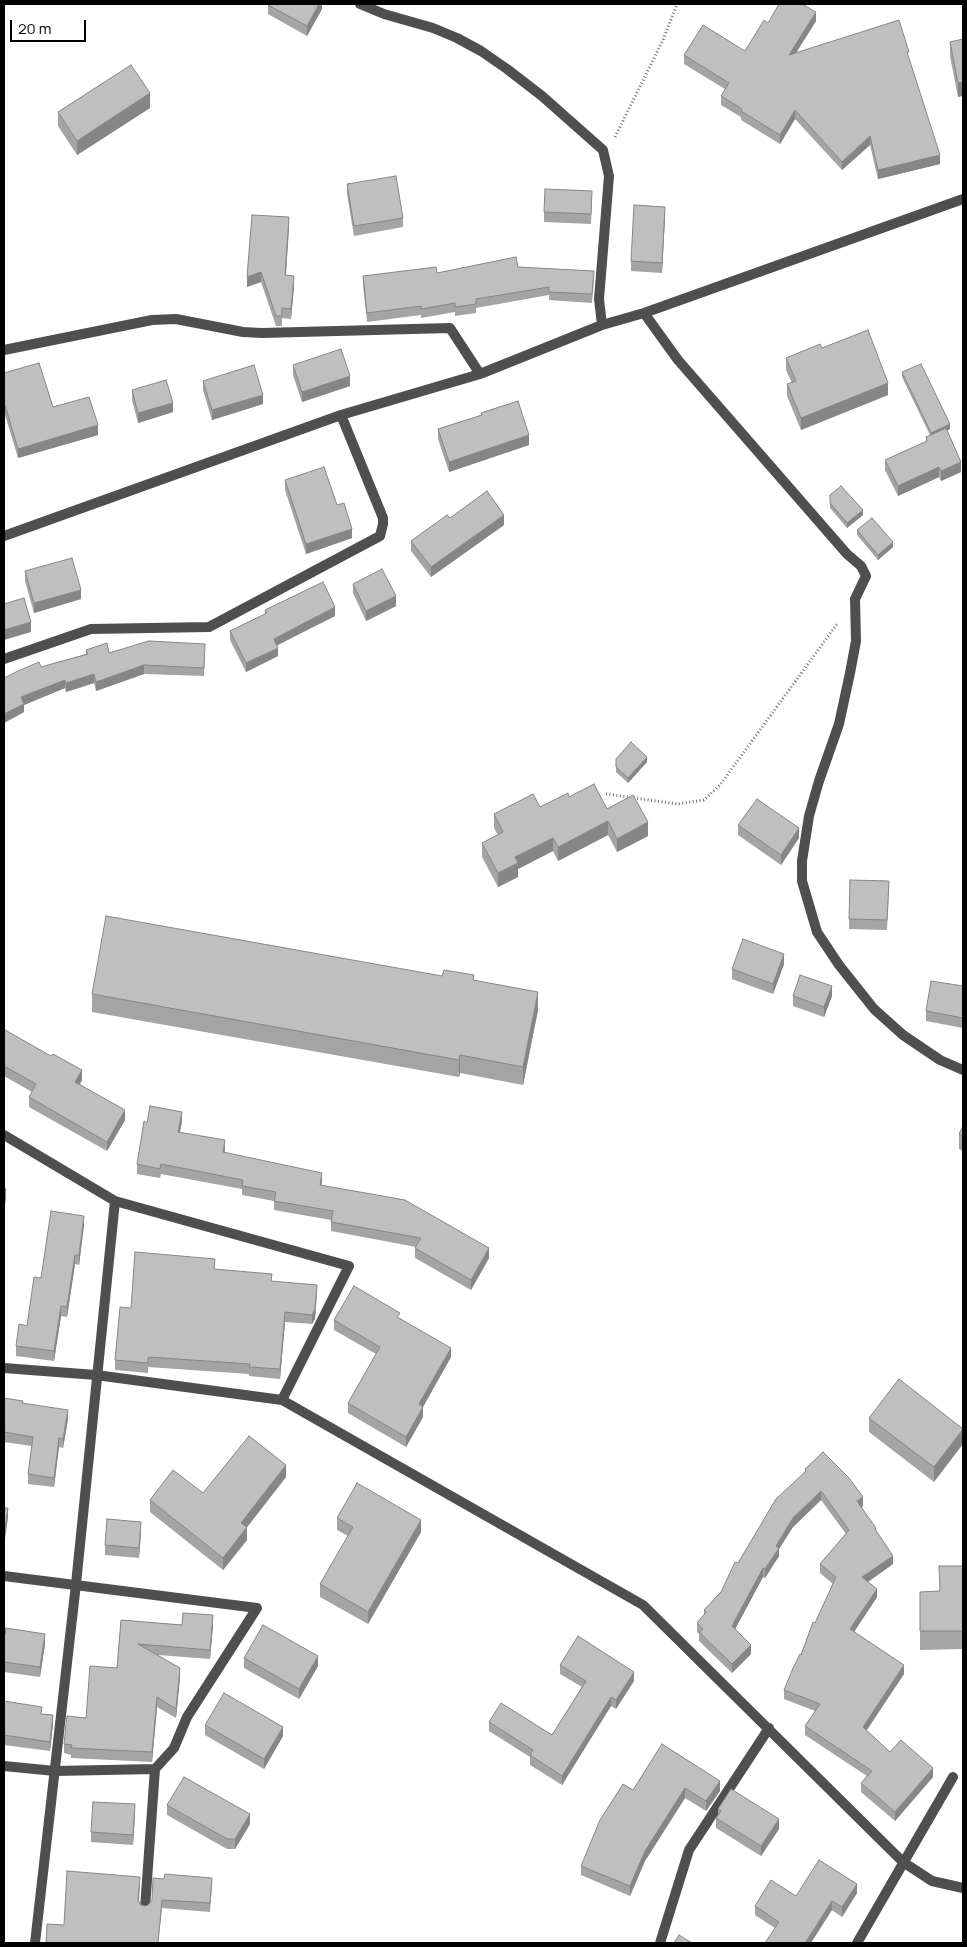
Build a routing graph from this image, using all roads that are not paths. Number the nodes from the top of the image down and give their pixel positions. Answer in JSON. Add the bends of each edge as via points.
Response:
{"nodes":[{"id":1,"x":360,"y":4,"type":"edge"},
{"id":2,"x":963,"y":199,"type":"edge"},
{"id":3,"x":644,"y":313,"type":"junction"},
{"id":4,"x":602,"y":325,"type":"junction"},
{"id":5,"x":4,"y":350,"type":"edge"},
{"id":6,"x":480,"y":374,"type":"junction"},
{"id":7,"x":341,"y":414,"type":"junction"},
{"id":8,"x":4,"y":536,"type":"edge"},
{"id":9,"x":4,"y":659,"type":"edge"},
{"id":10,"x":963,"y":1070,"type":"edge"},
{"id":11,"x":4,"y":1134,"type":"edge"},
{"id":12,"x":115,"y":1201,"type":"junction"},
{"id":13,"x":4,"y":1368,"type":"edge"},
{"id":14,"x":96,"y":1375,"type":"junction"},
{"id":15,"x":282,"y":1400,"type":"junction"},
{"id":16,"x":4,"y":1576,"type":"edge"},
{"id":17,"x":76,"y":1584,"type":"junction"},
{"id":18,"x":769,"y":1728,"type":"junction"},
{"id":19,"x":4,"y":1766,"type":"edge"},
{"id":20,"x":155,"y":1769,"type":"junction"},
{"id":21,"x":55,"y":1771,"type":"junction"},
{"id":22,"x":953,"y":1777,"type":"dead end"},
{"id":23,"x":903,"y":1862,"type":"junction"},
{"id":24,"x":963,"y":1888,"type":"edge"},
{"id":25,"x":145,"y":1908,"type":"edge"},
{"id":26,"x":35,"y":1943,"type":"edge"},
{"id":27,"x":660,"y":1943,"type":"edge"},
{"id":28,"x":857,"y":1943,"type":"edge"}],
"edges":[{"from":1,"to":4,"type":"street","via":[[433,28],[481,52],[542,96],[603,150],[609,176],[599,299]]},
{"from":2,"to":3,"type":"street"},
{"from":3,"to":4,"type":"street"},
{"from":3,"to":10,"type":"street","via":[[678,360],[861,566],[866,576],[855,599],[856,642],[839,724],[810,816],[802,880],[818,932],[874,1009],[940,1060]]},
{"from":4,"to":6,"type":"street"},
{"from":5,"to":6,"type":"street","via":[[152,320],[176,319],[262,333],[450,328]]},
{"from":6,"to":7,"type":"street"},
{"from":7,"to":8,"type":"street"},
{"from":7,"to":9,"type":"street","via":[[383,518],[380,536],[209,627],[91,629]]},
{"from":11,"to":12,"type":"street"},
{"from":12,"to":14,"type":"street"},
{"from":12,"to":15,"type":"street","via":[[349,1266]]},
{"from":13,"to":14,"type":"street"},
{"from":14,"to":15,"type":"street"},
{"from":14,"to":17,"type":"street"},
{"from":15,"to":18,"type":"street","via":[[644,1605]]},
{"from":16,"to":17,"type":"street"},
{"from":17,"to":20,"type":"street","via":[[257,1608],[187,1716],[174,1748]]},
{"from":17,"to":21,"type":"street"},
{"from":18,"to":23,"type":"street"},
{"from":18,"to":27,"type":"street","via":[[689,1850]]},
{"from":19,"to":21,"type":"street"},
{"from":20,"to":21,"type":"street"},
{"from":20,"to":25,"type":"street"},
{"from":21,"to":26,"type":"street"},
{"from":22,"to":23,"type":"street"},
{"from":23,"to":24,"type":"street","via":[[932,1881]]},
{"from":23,"to":28,"type":"street"}]}
